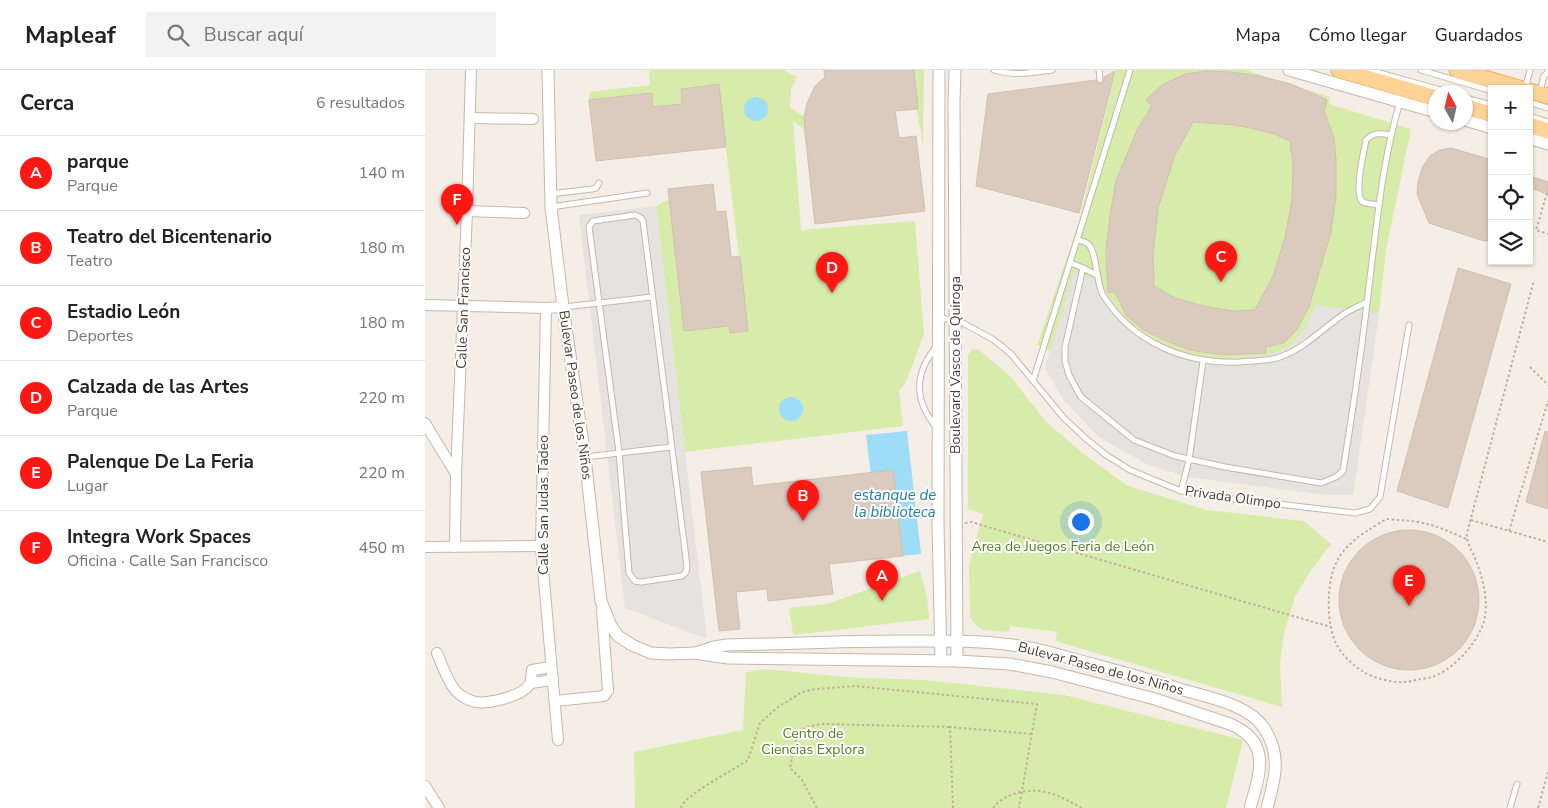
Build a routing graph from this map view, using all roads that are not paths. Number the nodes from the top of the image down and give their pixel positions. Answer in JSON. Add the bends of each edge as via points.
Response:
{"nodes":[{"id":1,"x":471,"y":70,"type":"edge"},
{"id":2,"x":548,"y":70,"type":"edge"},
{"id":3,"x":939,"y":70,"type":"edge"},
{"id":4,"x":955,"y":70,"type":"edge"},
{"id":5,"x":994,"y":70,"type":"edge"},
{"id":6,"x":1052,"y":70,"type":"edge"},
{"id":7,"x":1099,"y":70,"type":"edge"},
{"id":8,"x":1130,"y":70,"type":"edge"},
{"id":9,"x":1289,"y":70,"type":"edge"},
{"id":10,"x":1339,"y":70,"type":"edge"},
{"id":11,"x":1369,"y":70,"type":"edge"},
{"id":12,"x":1421,"y":70,"type":"edge"},
{"id":13,"x":1457,"y":70,"type":"edge"},
{"id":14,"x":1529,"y":70,"type":"edge"},
{"id":15,"x":1548,"y":72,"type":"edge"},
{"id":16,"x":1100,"y":80,"type":"dead end"},
{"id":17,"x":1504,"y":85,"type":"edge"},
{"id":18,"x":1531,"y":85,"type":"edge"},
{"id":19,"x":1428,"y":86,"type":"edge"},
{"id":20,"x":1488,"y":90,"type":"edge"},
{"id":21,"x":1533,"y":92,"type":"edge"},
{"id":22,"x":1533,"y":95,"type":"edge"},
{"id":23,"x":1428,"y":96,"type":"edge"},
{"id":24,"x":1473,"y":100,"type":"edge"},
{"id":25,"x":1401,"y":102,"type":"junction"},
{"id":26,"x":1488,"y":104,"type":"edge"},
{"id":27,"x":1548,"y":108,"type":"edge"},
{"id":28,"x":1473,"y":109,"type":"edge"},
{"id":29,"x":1428,"y":110,"type":"edge"},
{"id":30,"x":1488,"y":113,"type":"edge"},
{"id":31,"x":1533,"y":117,"type":"edge"},
{"id":32,"x":470,"y":118,"type":"junction"},
{"id":33,"x":533,"y":119,"type":"dead end"},
{"id":34,"x":1473,"y":122,"type":"edge"},
{"id":35,"x":1548,"y":122,"type":"edge"},
{"id":36,"x":1533,"y":126,"type":"edge"},
{"id":37,"x":1488,"y":127,"type":"edge"},
{"id":38,"x":1548,"y":131,"type":"edge"},
{"id":39,"x":1391,"y":135,"type":"junction"},
{"id":40,"x":1533,"y":139,"type":"edge"},
{"id":41,"x":1548,"y":144,"type":"edge"},
{"id":42,"x":599,"y":183,"type":"dead end"},
{"id":43,"x":647,"y":193,"type":"dead end"},
{"id":44,"x":550,"y":194,"type":"junction"},
{"id":45,"x":1379,"y":205,"type":"junction"},
{"id":46,"x":551,"y":207,"type":"junction"},
{"id":47,"x":467,"y":211,"type":"junction"},
{"id":48,"x":524,"y":213,"type":"dead end"},
{"id":49,"x":1078,"y":240,"type":"junction"},
{"id":50,"x":1071,"y":264,"type":"junction"},
{"id":51,"x":1083,"y":268,"type":"junction"},
{"id":52,"x":1097,"y":275,"type":"junction"},
{"id":53,"x":652,"y":297,"type":"junction"},
{"id":54,"x":1367,"y":302,"type":"junction"},
{"id":55,"x":599,"y":304,"type":"junction"},
{"id":56,"x":425,"y":305,"type":"edge"},
{"id":57,"x":464,"y":306,"type":"junction"},
{"id":58,"x":563,"y":307,"type":"junction"},
{"id":59,"x":546,"y":308,"type":"junction"},
{"id":60,"x":937,"y":318,"type":"junction"},
{"id":61,"x":955,"y":320,"type":"junction"},
{"id":62,"x":1409,"y":325,"type":"dead end"},
{"id":63,"x":938,"y":345,"type":"junction"},
{"id":64,"x":1203,"y":360,"type":"junction"},
{"id":65,"x":1033,"y":381,"type":"junction"},
{"id":66,"x":425,"y":423,"type":"edge"},
{"id":67,"x":939,"y":430,"type":"junction"},
{"id":68,"x":671,"y":447,"type":"junction"},
{"id":69,"x":619,"y":452,"type":"junction"},
{"id":70,"x":585,"y":457,"type":"junction"},
{"id":71,"x":1189,"y":460,"type":"junction"},
{"id":72,"x":456,"y":474,"type":"junction"},
{"id":73,"x":1181,"y":491,"type":"junction"},
{"id":74,"x":541,"y":546,"type":"junction"},
{"id":75,"x":425,"y":547,"type":"edge"},
{"id":76,"x":455,"y":547,"type":"junction"},
{"id":77,"x":601,"y":601,"type":"junction"},
{"id":78,"x":957,"y":640,"type":"junction"},
{"id":79,"x":940,"y":641,"type":"junction"},
{"id":80,"x":437,"y":653,"type":"dead end"},
{"id":81,"x":694,"y":653,"type":"junction"},
{"id":82,"x":941,"y":661,"type":"junction"},
{"id":83,"x":957,"y":661,"type":"junction"},
{"id":84,"x":551,"y":667,"type":"junction"},
{"id":85,"x":553,"y":680,"type":"junction"},
{"id":86,"x":531,"y":683,"type":"junction"},
{"id":87,"x":555,"y":701,"type":"junction"},
{"id":88,"x":558,"y":740,"type":"dead end"},
{"id":89,"x":1517,"y":784,"type":"dead end"},
{"id":90,"x":425,"y":786,"type":"edge"},
{"id":91,"x":439,"y":808,"type":"edge"},
{"id":92,"x":1250,"y":808,"type":"edge"},
{"id":93,"x":1267,"y":808,"type":"edge"},
{"id":94,"x":1510,"y":808,"type":"edge"}],
"edges":[{"from":1,"to":32,"type":"street","name":"Calle San Francisco"},
{"from":2,"to":44,"type":"street","name":"Bulevar Paseo de los Niños"},
{"from":3,"to":60,"type":"street","name":"Boulevard Vasco de Quiroga"},
{"from":4,"to":61,"type":"street","name":"Boulevard Vasco de Quiroga"},
{"from":5,"to":6,"type":"lane","via":[[1029,73]]},
{"from":7,"to":16,"type":"lane"},
{"from":8,"to":49,"type":"lane"},
{"from":9,"to":25,"type":"street"},
{"from":10,"to":23,"type":"main road"},
{"from":11,"to":19,"type":"lane"},
{"from":12,"to":20,"type":"lane"},
{"from":13,"to":17,"type":"main road"},
{"from":14,"to":18,"type":"lane"},
{"from":15,"to":21,"type":"lane"},
{"from":22,"to":27,"type":"lane"},
{"from":24,"to":26,"type":"lane"},
{"from":25,"to":29,"type":"street"},
{"from":25,"to":39,"type":"lane"},
{"from":28,"to":30,"type":"main road"},
{"from":31,"to":35,"type":"lane"},
{"from":32,"to":33,"type":"street"},
{"from":32,"to":47,"type":"street","name":"Calle San Francisco"},
{"from":34,"to":37,"type":"street"},
{"from":36,"to":38,"type":"main road"},
{"from":39,"to":45,"type":"lane"},
{"from":39,"to":45,"type":"lane","via":[[1377,133],[1365,140],[1359,198]]},
{"from":40,"to":41,"type":"street"},
{"from":42,"to":44,"type":"lane","via":[[592,189]]},
{"from":43,"to":46,"type":"lane"},
{"from":44,"to":46,"type":"street","name":"Bulevar Paseo de los Niños"},
{"from":45,"to":54,"type":"lane"},
{"from":46,"to":58,"type":"street","name":"Bulevar Paseo de los Niños"},
{"from":47,"to":48,"type":"street"},
{"from":47,"to":57,"type":"street","name":"Calle San Francisco"},
{"from":49,"to":50,"type":"lane"},
{"from":49,"to":52,"type":"lane","via":[[1089,245]]},
{"from":50,"to":51,"type":"lane"},
{"from":50,"to":65,"type":"lane"},
{"from":51,"to":52,"type":"lane"},
{"from":51,"to":71,"type":"lane","via":[[1065,347],[1069,375],[1081,397],[1134,440]]},
{"from":52,"to":64,"type":"lane","via":[[1102,293],[1132,330],[1170,351]]},
{"from":53,"to":55,"type":"lane"},
{"from":53,"to":55,"type":"lane","via":[[643,221],[635,215],[614,217],[593,221],[589,225]]},
{"from":53,"to":68,"type":"lane"},
{"from":54,"to":64,"type":"lane","via":[[1348,311],[1298,348],[1278,358],[1260,361]]},
{"from":54,"to":71,"type":"lane","via":[[1343,470],[1336,478],[1321,483]]},
{"from":55,"to":58,"type":"lane"},
{"from":55,"to":69,"type":"lane"},
{"from":56,"to":57,"type":"street"},
{"from":57,"to":59,"type":"street"},
{"from":57,"to":72,"type":"street","name":"Calle San Francisco"},
{"from":58,"to":59,"type":"street"},
{"from":58,"to":70,"type":"street","name":"Bulevar Paseo de los Niños"},
{"from":59,"to":74,"type":"street","name":"Calle San Judas Tadeo"},
{"from":60,"to":61,"type":"lane","name":"Privada Olimpo"},
{"from":60,"to":63,"type":"street","name":"Boulevard Vasco de Quiroga"},
{"from":61,"to":65,"type":"lane","name":"Privada Olimpo","via":[[994,340],[1011,354]]},
{"from":61,"to":78,"type":"street","name":"Boulevard Vasco de Quiroga"},
{"from":62,"to":73,"type":"lane","name":"Privada Olimpo","via":[[1380,497],[1370,509],[1355,513]]},
{"from":63,"to":67,"type":"street","name":"Boulevard Vasco de Quiroga"},
{"from":63,"to":67,"type":"lane","via":[[923,367],[920,390],[927,416]]},
{"from":64,"to":71,"type":"lane"},
{"from":65,"to":73,"type":"lane","name":"Privada Olimpo","via":[[1063,417],[1106,454],[1130,470]]},
{"from":66,"to":72,"type":"street"},
{"from":67,"to":79,"type":"street","name":"Boulevard Vasco de Quiroga"},
{"from":68,"to":69,"type":"lane"},
{"from":68,"to":69,"type":"lane","via":[[686,572],[682,576],[641,582],[635,581],[629,573]]},
{"from":69,"to":70,"type":"lane"},
{"from":70,"to":77,"type":"street","name":"Bulevar Paseo de los Niños"},
{"from":71,"to":73,"type":"lane"},
{"from":72,"to":76,"type":"street","name":"Calle San Francisco"},
{"from":74,"to":76,"type":"street"},
{"from":74,"to":84,"type":"street","name":"Calle San Judas Tadeo"},
{"from":75,"to":76,"type":"street"},
{"from":77,"to":81,"type":"street","name":"Bulevar Paseo de los Niños","via":[[618,636],[632,645],[651,653]]},
{"from":77,"to":87,"type":"street","via":[[608,691],[604,696]]},
{"from":78,"to":79,"type":"street","name":"Bulevar Paseo de los Niños"},
{"from":78,"to":83,"type":"street","name":"Boulevard Vasco de Quiroga"},
{"from":78,"to":93,"type":"street","name":"Bulevar Paseo de los Niños","via":[[1042,650],[1242,709],[1264,728],[1276,756],[1276,772]]},
{"from":79,"to":81,"type":"street","name":"Bulevar Paseo de los Niños","via":[[727,645]]},
{"from":79,"to":82,"type":"street","name":"Boulevard Vasco de Quiroga"},
{"from":80,"to":86,"type":"street","via":[[455,690],[476,702],[517,694]]},
{"from":81,"to":82,"type":"street","name":"Bulevar Paseo de los Niños","via":[[729,658]]},
{"from":82,"to":83,"type":"street","name":"Bulevar Paseo de los Niños"},
{"from":83,"to":92,"type":"street","name":"Bulevar Paseo de los Niños","via":[[1010,664],[1052,672],[1155,699],[1242,729],[1257,746],[1260,755],[1259,778]]},
{"from":84,"to":85,"type":"street","name":"Calle San Judas Tadeo"},
{"from":84,"to":86,"type":"street","via":[[532,670]]},
{"from":85,"to":86,"type":"street"},
{"from":85,"to":87,"type":"street","name":"Calle San Judas Tadeo"},
{"from":87,"to":88,"type":"street","name":"Calle San Judas Tadeo"},
{"from":89,"to":94,"type":"lane"},
{"from":90,"to":91,"type":"street"}]}
